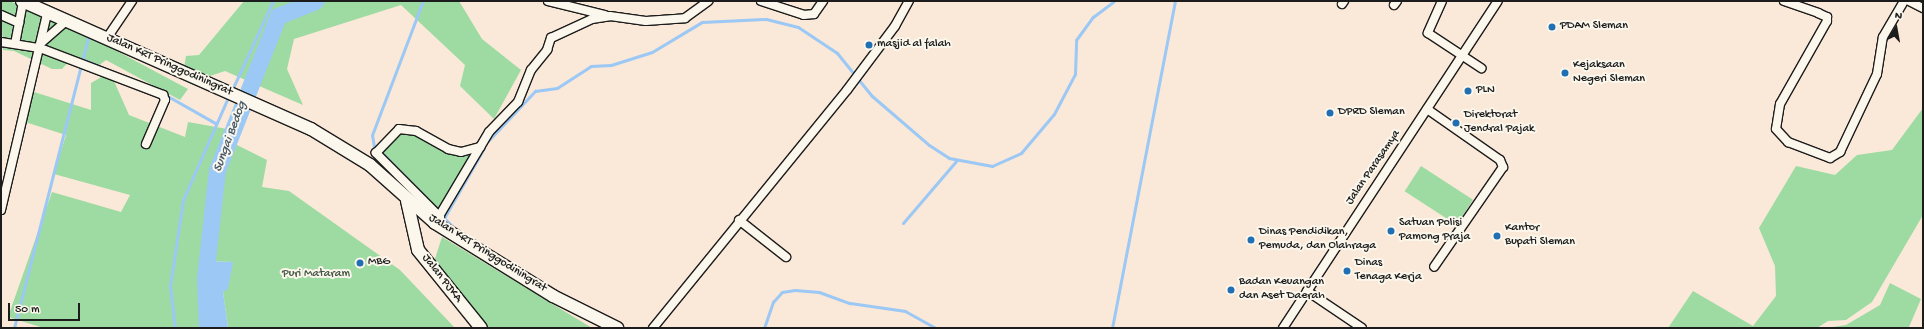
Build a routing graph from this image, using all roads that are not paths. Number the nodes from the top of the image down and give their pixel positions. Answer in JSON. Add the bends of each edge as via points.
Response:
{"nodes":[{"id":1,"x":22,"y":1,"type":"edge"},
{"id":2,"x":132,"y":1,"type":"edge"},
{"id":3,"x":548,"y":1,"type":"edge"},
{"id":4,"x":708,"y":1,"type":"edge"},
{"id":5,"x":761,"y":1,"type":"edge"},
{"id":6,"x":823,"y":1,"type":"edge"},
{"id":7,"x":909,"y":1,"type":"edge"},
{"id":8,"x":1442,"y":1,"type":"edge"},
{"id":9,"x":1498,"y":1,"type":"edge"},
{"id":10,"x":1784,"y":1,"type":"edge"},
{"id":11,"x":1904,"y":1,"type":"edge"},
{"id":12,"x":1909,"y":1,"type":"edge"},
{"id":13,"x":1923,"y":8,"type":"edge"},
{"id":14,"x":47,"y":14,"type":"junction"},
{"id":15,"x":1,"y":15,"type":"edge"},
{"id":16,"x":610,"y":16,"type":"junction"},
{"id":17,"x":66,"y":21,"type":"junction"},
{"id":18,"x":19,"y":23,"type":"junction"},
{"id":19,"x":107,"y":38,"type":"junction"},
{"id":20,"x":1,"y":42,"type":"edge"},
{"id":21,"x":15,"y":44,"type":"junction"},
{"id":22,"x":40,"y":46,"type":"junction"},
{"id":23,"x":1462,"y":55,"type":"junction"},
{"id":24,"x":1481,"y":68,"type":"dead end"},
{"id":25,"x":1427,"y":109,"type":"junction"},
{"id":26,"x":146,"y":144,"type":"dead end"},
{"id":27,"x":480,"y":147,"type":"junction"},
{"id":28,"x":407,"y":201,"type":"junction"},
{"id":29,"x":1,"y":210,"type":"edge"},
{"id":30,"x":437,"y":220,"type":"junction"},
{"id":31,"x":739,"y":220,"type":"junction"},
{"id":32,"x":786,"y":257,"type":"dead end"},
{"id":33,"x":1434,"y":267,"type":"dead end"},
{"id":34,"x":1307,"y":291,"type":"junction"},
{"id":35,"x":481,"y":328,"type":"edge"},
{"id":36,"x":617,"y":328,"type":"edge"},
{"id":37,"x":653,"y":328,"type":"edge"},
{"id":38,"x":1283,"y":328,"type":"edge"},
{"id":39,"x":1362,"y":328,"type":"edge"}],
"edges":[{"from":1,"to":14,"type":"main road","name":"Jalan KRT Pringgodiningrat"},
{"from":1,"to":18,"type":"street"},
{"from":2,"to":19,"type":"street"},
{"from":3,"to":16,"type":"street"},
{"from":4,"to":16,"type":"street","via":[[685,18],[646,21]]},
{"from":5,"to":6,"type":"street","via":[[804,15],[814,14]]},
{"from":7,"to":31,"type":"street","via":[[895,26],[847,90]]},
{"from":8,"to":23,"type":"street","via":[[1428,33]]},
{"from":9,"to":23,"type":"street","name":"Jalan Parasamya"},
{"from":10,"to":11,"type":"street","via":[[1827,17],[1827,21],[1780,104],[1776,129],[1788,142],[1830,158],[1840,152],[1877,74],[1883,37]]},
{"from":12,"to":13,"type":"street"},
{"from":14,"to":17,"type":"main road","name":"Jalan KRT Pringgodiningrat"},
{"from":14,"to":22,"type":"street"},
{"from":15,"to":18,"type":"street"},
{"from":16,"to":27,"type":"street","via":[[587,21],[551,38],[547,50],[531,70],[518,102],[494,124]]},
{"from":17,"to":19,"type":"main road","name":"Jalan KRT Pringgodiningrat"},
{"from":17,"to":22,"type":"street"},
{"from":18,"to":21,"type":"street"},
{"from":19,"to":28,"type":"main road","name":"Jalan KRT Pringgodiningrat","via":[[311,129],[370,165]]},
{"from":20,"to":21,"type":"street"},
{"from":21,"to":22,"type":"street"},
{"from":22,"to":26,"type":"street","via":[[166,98]]},
{"from":22,"to":29,"type":"street"},
{"from":23,"to":24,"type":"street"},
{"from":23,"to":25,"type":"street","name":"Jalan Parasamya"},
{"from":25,"to":33,"type":"street","via":[[1500,160],[1503,167]]},
{"from":25,"to":34,"type":"street","name":"Jalan Parasamya"},
{"from":27,"to":30,"type":"street"},
{"from":27,"to":30,"type":"street","via":[[461,152],[448,149],[416,131],[399,129],[376,153]]},
{"from":28,"to":30,"type":"main road","name":"Jalan KRT Pringgodiningrat"},
{"from":28,"to":35,"type":"main road","name":"Jalan PJKA","via":[[418,250]]},
{"from":30,"to":36,"type":"main road","name":"Jalan KRT Pringgodiningrat","via":[[553,296]]},
{"from":31,"to":32,"type":"street"},
{"from":31,"to":37,"type":"street"},
{"from":34,"to":38,"type":"street","name":"Jalan Parasamya"},
{"from":34,"to":39,"type":"street"}]}
